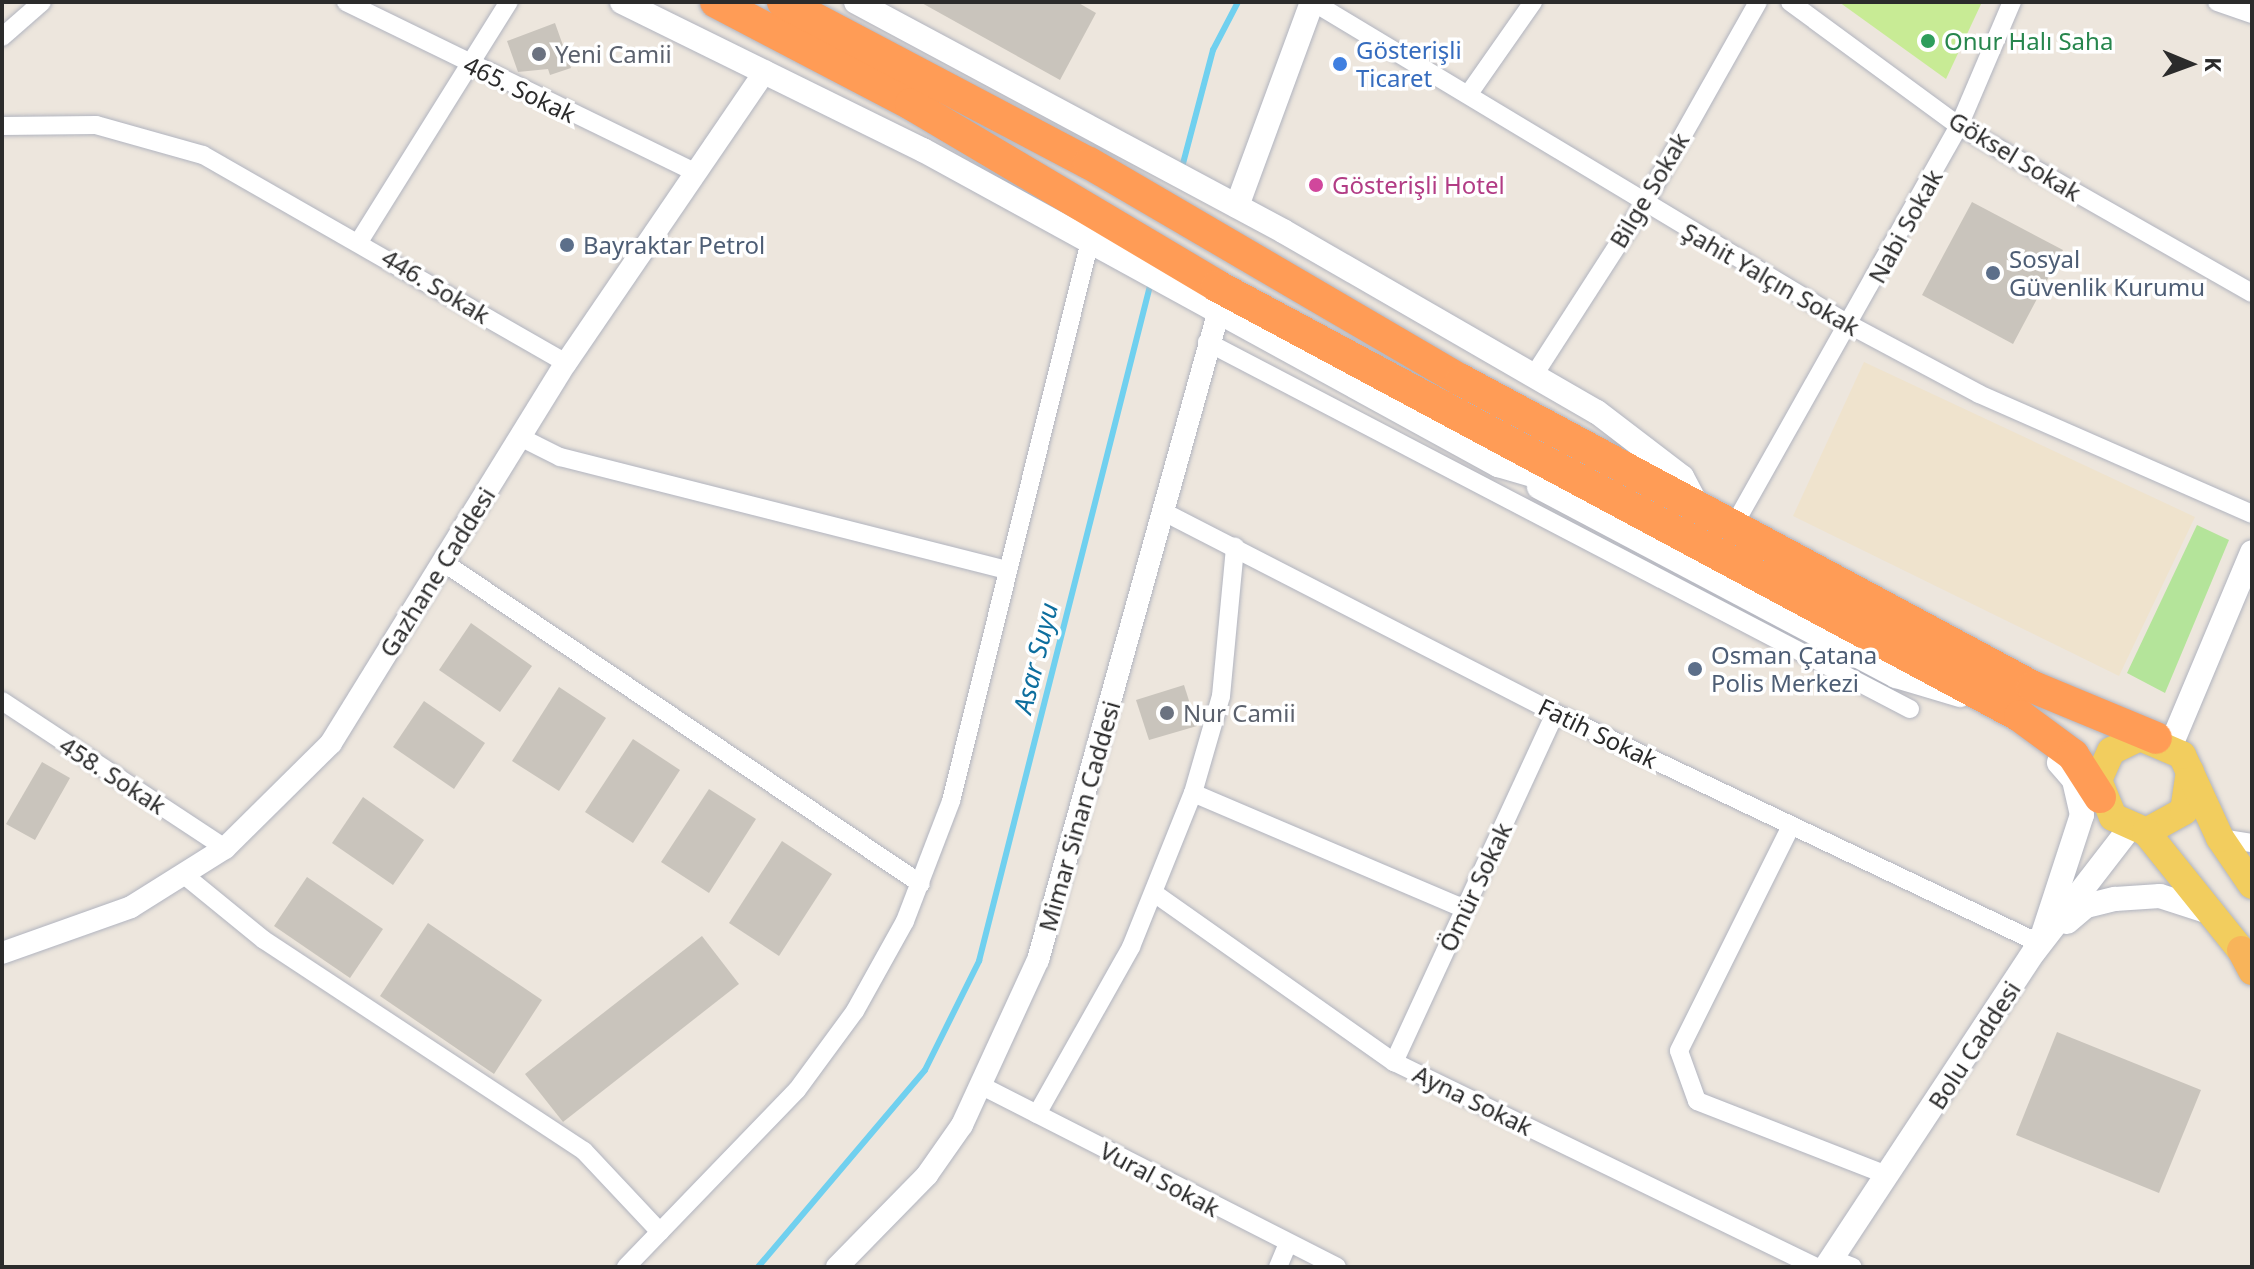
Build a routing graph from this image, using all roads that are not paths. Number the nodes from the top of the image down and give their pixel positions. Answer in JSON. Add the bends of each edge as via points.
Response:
{"nodes":[{"id":1,"x":42,"y":2,"type":"edge"},
{"id":2,"x":346,"y":2,"type":"edge"},
{"id":3,"x":509,"y":2,"type":"edge"},
{"id":4,"x":622,"y":2,"type":"edge"},
{"id":5,"x":716,"y":2,"type":"edge"},
{"id":6,"x":783,"y":2,"type":"edge"},
{"id":7,"x":856,"y":2,"type":"edge"},
{"id":8,"x":1312,"y":2,"type":"edge"},
{"id":9,"x":1533,"y":2,"type":"edge"},
{"id":10,"x":1758,"y":2,"type":"edge"},
{"id":11,"x":1790,"y":2,"type":"edge"},
{"id":12,"x":2012,"y":2,"type":"edge"},
{"id":13,"x":2217,"y":2,"type":"edge"},
{"id":14,"x":2252,"y":14,"type":"edge"},
{"id":15,"x":2,"y":37,"type":"edge"},
{"id":16,"x":469,"y":65,"type":"junction"},
{"id":17,"x":765,"y":71,"type":"junction"},
{"id":18,"x":1470,"y":92,"type":"junction"},
{"id":19,"x":2,"y":126,"type":"edge"},
{"id":20,"x":1959,"y":126,"type":"junction"},
{"id":21,"x":1092,"y":149,"type":"junction"},
{"id":22,"x":695,"y":172,"type":"junction"},
{"id":23,"x":1237,"y":206,"type":"junction"},
{"id":24,"x":1643,"y":206,"type":"junction"},
{"id":25,"x":360,"y":240,"type":"junction"},
{"id":26,"x":1098,"y":246,"type":"junction"},
{"id":27,"x":2252,"y":293,"type":"edge"},
{"id":28,"x":1213,"y":302,"type":"junction"},
{"id":29,"x":1850,"y":325,"type":"junction"},
{"id":30,"x":1207,"y":342,"type":"junction"},
{"id":31,"x":566,"y":363,"type":"junction"},
{"id":32,"x":1534,"y":375,"type":"junction"},
{"id":33,"x":520,"y":437,"type":"junction"},
{"id":34,"x":1492,"y":462,"type":"junction"},
{"id":35,"x":1472,"y":482,"type":"junction"},
{"id":36,"x":1605,"y":497,"type":"junction"},
{"id":37,"x":1697,"y":505,"type":"junction"},
{"id":38,"x":1162,"y":511,"type":"junction"},
{"id":39,"x":2252,"y":514,"type":"edge"},
{"id":40,"x":1734,"y":525,"type":"junction"},
{"id":41,"x":1235,"y":547,"type":"junction"},
{"id":42,"x":2252,"y":552,"type":"edge"},
{"id":43,"x":443,"y":562,"type":"junction"},
{"id":44,"x":1008,"y":570,"type":"junction"},
{"id":45,"x":2,"y":701,"type":"edge"},
{"id":46,"x":1910,"y":709,"type":"dead end"},
{"id":47,"x":2010,"y":711,"type":"junction"},
{"id":48,"x":1555,"y":713,"type":"junction"},
{"id":49,"x":2164,"y":741,"type":"junction"},
{"id":50,"x":2190,"y":768,"type":"junction"},
{"id":51,"x":1193,"y":793,"type":"junction"},
{"id":52,"x":2100,"y":797,"type":"junction"},
{"id":53,"x":1791,"y":826,"type":"junction"},
{"id":54,"x":2138,"y":830,"type":"junction"},
{"id":55,"x":2220,"y":838,"type":"junction"},
{"id":56,"x":2252,"y":843,"type":"edge"},
{"id":57,"x":225,"y":848,"type":"junction"},
{"id":58,"x":183,"y":874,"type":"junction"},
{"id":59,"x":921,"y":884,"type":"junction"},
{"id":60,"x":2252,"y":885,"type":"edge"},
{"id":61,"x":1154,"y":893,"type":"junction"},
{"id":62,"x":1465,"y":909,"type":"junction"},
{"id":63,"x":2209,"y":912,"type":"junction"},
{"id":64,"x":2041,"y":944,"type":"junction"},
{"id":65,"x":2,"y":953,"type":"edge"},
{"id":66,"x":2248,"y":962,"type":"edge"},
{"id":67,"x":1394,"y":1062,"type":"junction"},
{"id":68,"x":984,"y":1087,"type":"junction"},
{"id":69,"x":1037,"y":1114,"type":"junction"},
{"id":70,"x":1889,"y":1176,"type":"junction"},
{"id":71,"x":660,"y":1232,"type":"junction"},
{"id":72,"x":1287,"y":1246,"type":"junction"},
{"id":73,"x":1832,"y":1265,"type":"edge"},
{"id":74,"x":626,"y":1267,"type":"edge"},
{"id":75,"x":837,"y":1267,"type":"edge"},
{"id":76,"x":1278,"y":1267,"type":"edge"},
{"id":77,"x":1337,"y":1267,"type":"edge"}],
"edges":[{"from":1,"to":15,"type":"street"},
{"from":2,"to":16,"type":"street","name":"465. Sokak"},
{"from":3,"to":16,"type":"street","name":"446. Sokak"},
{"from":4,"to":17,"type":"main road"},
{"from":5,"to":28,"type":"highway","via":[[911,104],[1075,204]]},
{"from":6,"to":21,"type":"highway"},
{"from":7,"to":21,"type":"main road"},
{"from":8,"to":18,"type":"street","name":"Şahit Yalçın Sokak"},
{"from":8,"to":23,"type":"main road"},
{"from":9,"to":18,"type":"street"},
{"from":10,"to":24,"type":"street","name":"Bilge Sokak"},
{"from":11,"to":20,"type":"street","name":"Göksel Sokak"},
{"from":12,"to":20,"type":"street","name":"Nabi Sokak"},
{"from":13,"to":14,"type":"street"},
{"from":16,"to":22,"type":"street","name":"465. Sokak"},
{"from":16,"to":25,"type":"street","name":"446. Sokak"},
{"from":17,"to":22,"type":"street","name":"Gazhane Caddesi"},
{"from":17,"to":26,"type":"main road"},
{"from":18,"to":24,"type":"street","name":"Şahit Yalçın Sokak"},
{"from":19,"to":25,"type":"street","via":[[96,125],[203,155]]},
{"from":20,"to":27,"type":"street","name":"Göksel Sokak"},
{"from":20,"to":29,"type":"street","name":"Nabi Sokak"},
{"from":21,"to":23,"type":"main road"},
{"from":21,"to":37,"type":"highway","via":[[1229,245]]},
{"from":22,"to":31,"type":"street","name":"Gazhane Caddesi"},
{"from":23,"to":32,"type":"main road"},
{"from":24,"to":29,"type":"street","name":"Şahit Yalçın Sokak"},
{"from":24,"to":32,"type":"street","name":"Bilge Sokak"},
{"from":25,"to":31,"type":"street","name":"446. Sokak"},
{"from":26,"to":28,"type":"main road"},
{"from":26,"to":44,"type":"street"},
{"from":28,"to":30,"type":"street","name":"Mimar Sinan Caddesi"},
{"from":28,"to":34,"type":"main road"},
{"from":28,"to":36,"type":"highway"},
{"from":29,"to":39,"type":"street","name":"Şahit Yalçın Sokak","via":[[1979,394]]},
{"from":29,"to":40,"type":"street","name":"Nabi Sokak"},
{"from":30,"to":35,"type":"street"},
{"from":30,"to":38,"type":"street","name":"Mimar Sinan Caddesi"},
{"from":31,"to":33,"type":"street","name":"Gazhane Caddesi"},
{"from":32,"to":37,"type":"main road","via":[[1662,461]]},
{"from":33,"to":43,"type":"street","name":"Gazhane Caddesi"},
{"from":33,"to":44,"type":"street","via":[[560,457]]},
{"from":34,"to":35,"type":"street"},
{"from":34,"to":36,"type":"main road"},
{"from":34,"to":47,"type":"main road","via":[[1896,676]]},
{"from":35,"to":46,"type":"street"},
{"from":36,"to":47,"type":"highway"},
{"from":37,"to":40,"type":"highway"},
{"from":38,"to":41,"type":"street","name":"Fatih Sokak"},
{"from":38,"to":68,"type":"street","name":"Mimar Sinan Caddesi","via":[[1063,885]]},
{"from":40,"to":49,"type":"highway","via":[[2033,687]]},
{"from":41,"to":48,"type":"street","name":"Fatih Sokak"},
{"from":41,"to":51,"type":"street","via":[[1224,682]]},
{"from":42,"to":49,"type":"main road"},
{"from":43,"to":57,"type":"street","name":"Gazhane Caddesi","via":[[331,743]]},
{"from":43,"to":59,"type":"street"},
{"from":44,"to":59,"type":"street","via":[[951,801]]},
{"from":45,"to":57,"type":"street","name":"458. Sokak"},
{"from":47,"to":52,"type":"highway","via":[[2073,755]]},
{"from":47,"to":64,"type":"main road","via":[[2074,780],[2082,815]]},
{"from":48,"to":53,"type":"street","name":"Fatih Sokak"},
{"from":48,"to":62,"type":"street","name":"Ömür Sokak"},
{"from":49,"to":50,"type":"main road"},
{"from":49,"to":52,"type":"main road","via":[[2132,739],[2111,751],[2098,780]]},
{"from":50,"to":54,"type":"main road","via":[[2184,811]]},
{"from":50,"to":55,"type":"main road"},
{"from":51,"to":61,"type":"street"},
{"from":51,"to":62,"type":"street"},
{"from":52,"to":54,"type":"main road"},
{"from":53,"to":64,"type":"street","name":"Fatih Sokak"},
{"from":53,"to":70,"type":"street","via":[[1679,1051],[1697,1101]]},
{"from":54,"to":63,"type":"main road","via":[[2171,858]]},
{"from":54,"to":64,"type":"main road","name":"Bolu Caddesi"},
{"from":55,"to":56,"type":"street"},
{"from":55,"to":60,"type":"main road"},
{"from":57,"to":58,"type":"street","name":"Gazhane Caddesi"},
{"from":58,"to":65,"type":"street","name":"Gazhane Caddesi","via":[[131,907]]},
{"from":58,"to":71,"type":"street","via":[[252,932],[584,1151]]},
{"from":59,"to":71,"type":"street","via":[[882,965],[823,1056]]},
{"from":61,"to":67,"type":"street","name":"Ayna Sokak"},
{"from":61,"to":69,"type":"street","via":[[1105,999]]},
{"from":62,"to":67,"type":"street","name":"Ömür Sokak"},
{"from":63,"to":64,"type":"main road","via":[[2160,896],[2115,899],[2086,906]]},
{"from":63,"to":66,"type":"main road"},
{"from":64,"to":70,"type":"main road","name":"Bolu Caddesi"},
{"from":67,"to":73,"type":"street","name":"Ayna Sokak"},
{"from":68,"to":69,"type":"street","name":"Vural Sokak"},
{"from":68,"to":75,"type":"street","name":"Mimar Sinan Caddesi","via":[[927,1175]]},
{"from":69,"to":72,"type":"street","name":"Vural Sokak"},
{"from":70,"to":73,"type":"main road","name":"Bolu Caddesi"},
{"from":71,"to":74,"type":"street"},
{"from":72,"to":76,"type":"street"},
{"from":72,"to":77,"type":"street","name":"Vural Sokak"}]}
